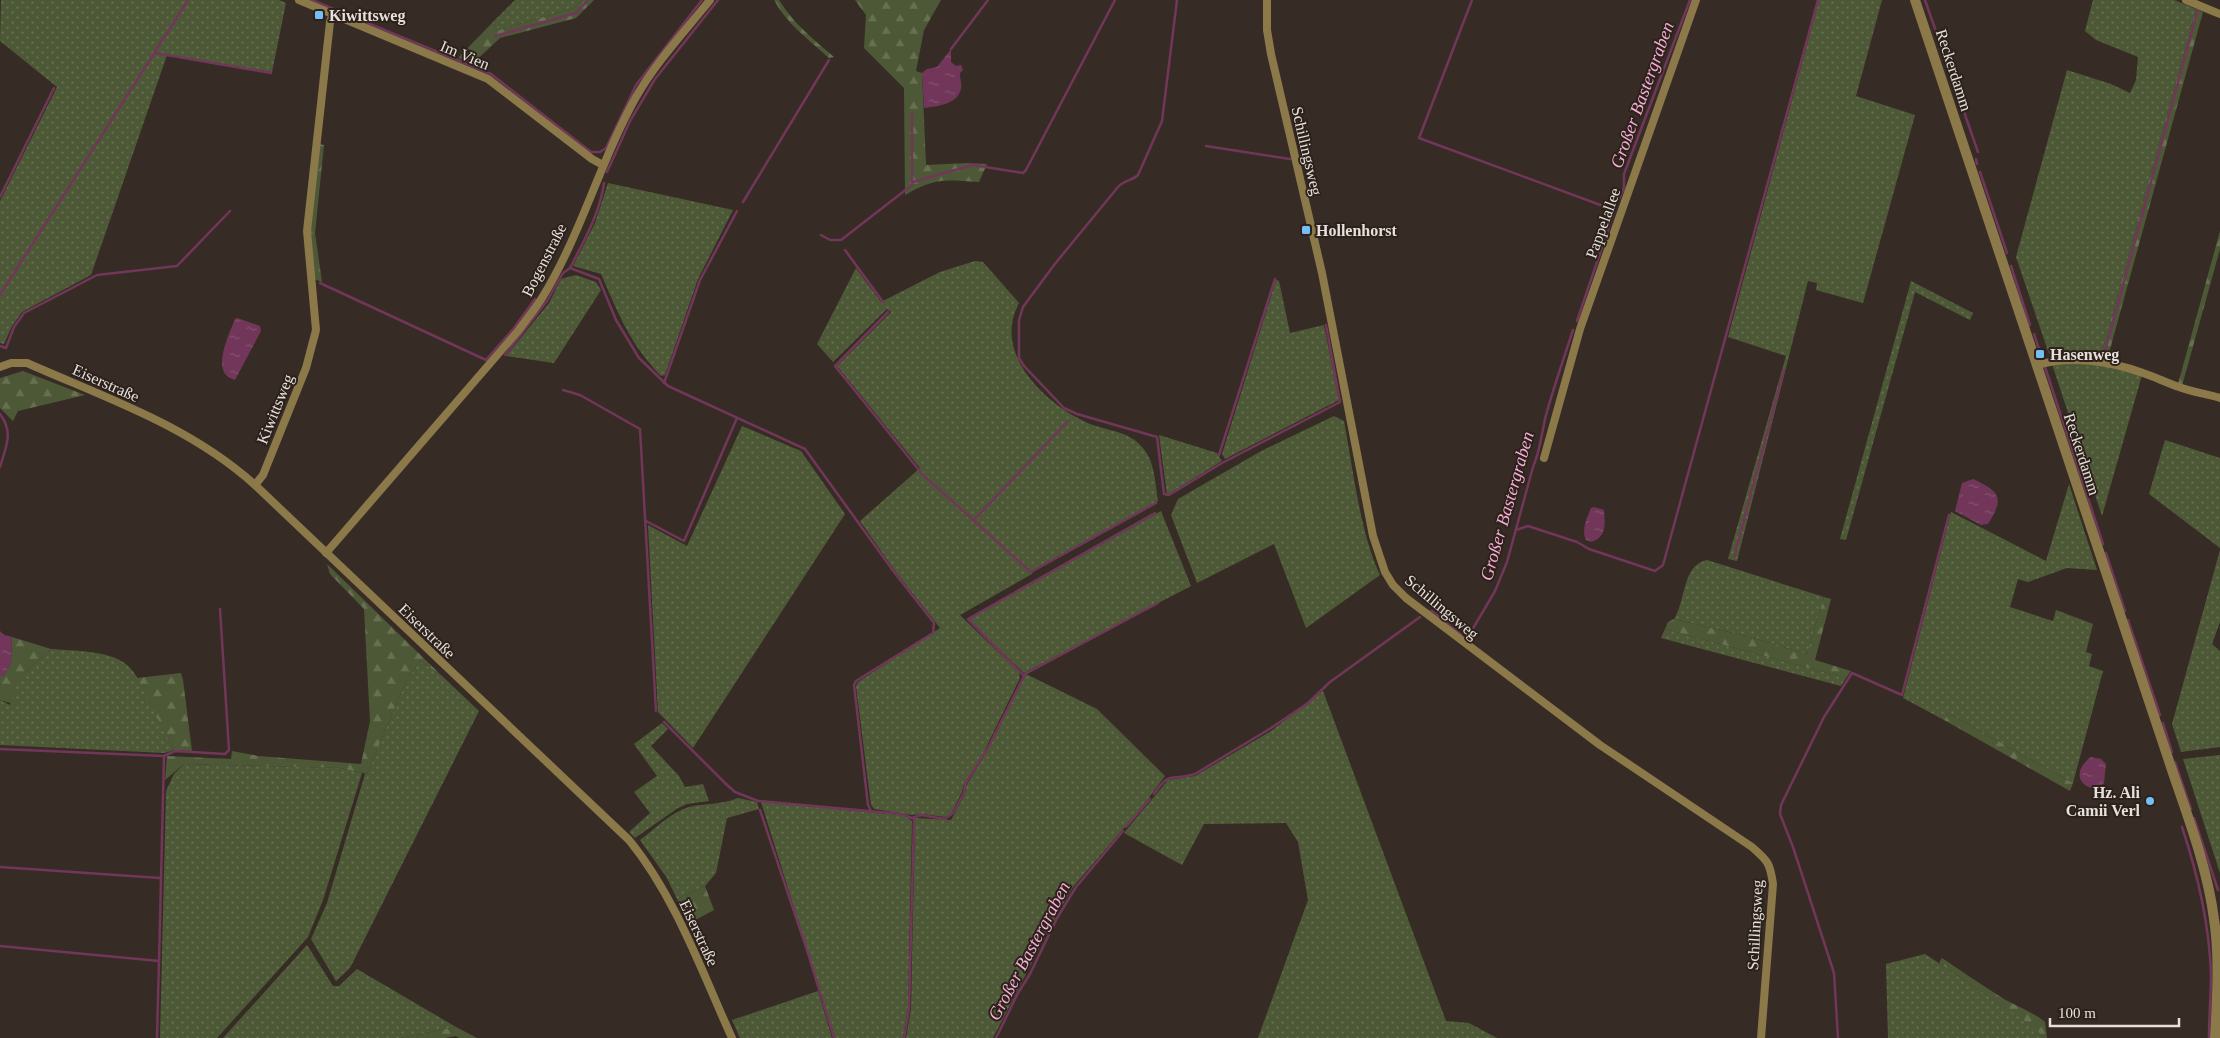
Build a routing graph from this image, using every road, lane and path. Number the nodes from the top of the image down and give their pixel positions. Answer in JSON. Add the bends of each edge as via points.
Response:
{"nodes":[{"id":1,"x":299,"y":0,"type":"edge"},
{"id":2,"x":710,"y":0,"type":"edge"},
{"id":3,"x":1267,"y":0,"type":"edge"},
{"id":4,"x":1696,"y":0,"type":"edge"},
{"id":5,"x":1915,"y":0,"type":"edge"},
{"id":6,"x":2186,"y":0,"type":"edge"},
{"id":7,"x":333,"y":14,"type":"junction"},
{"id":8,"x":2220,"y":14,"type":"edge"},
{"id":9,"x":603,"y":165,"type":"junction"},
{"id":10,"x":1,"y":365,"type":"edge"},
{"id":11,"x":2037,"y":365,"type":"junction"},
{"id":12,"x":2220,"y":398,"type":"edge"},
{"id":13,"x":1544,"y":458,"type":"dead end"},
{"id":14,"x":255,"y":485,"type":"junction"},
{"id":15,"x":326,"y":552,"type":"junction"},
{"id":16,"x":732,"y":1038,"type":"edge"},
{"id":17,"x":1760,"y":1038,"type":"edge"},
{"id":18,"x":2215,"y":1038,"type":"edge"}],
"edges":[{"from":1,"to":7,"type":"street","name":"Im Vien"},
{"from":2,"to":9,"type":"street","name":"Bogenstraße","via":[[650,76]]},
{"from":3,"to":17,"type":"street","name":"Schillingsweg","via":[[1271,54],[1322,273],[1373,536],[1385,572],[1406,598],[1444,629],[1600,745],[1767,860],[1772,868],[1773,884]]},
{"from":4,"to":13,"type":"street","name":"Pappelallee","via":[[1580,329]]},
{"from":5,"to":11,"type":"street","name":"Reckerdamm"},
{"from":6,"to":8,"type":"street"},
{"from":7,"to":9,"type":"street","name":"Im Vien","via":[[488,79]]},
{"from":7,"to":14,"type":"street","name":"Kiwittsweg","via":[[307,231],[316,330],[306,368],[263,475]]},
{"from":9,"to":15,"type":"street","name":"Bogenstraße","via":[[559,267],[518,332]]},
{"from":10,"to":14,"type":"street","name":"Eiserstraße","via":[[27,363],[165,424],[199,442]]},
{"from":11,"to":12,"type":"street","via":[[2088,360],[2110,363],[2179,388]]},
{"from":11,"to":18,"type":"street","name":"Reckerdamm","via":[[2203,868],[2214,919],[2218,978]]},
{"from":14,"to":15,"type":"street","name":"Eiserstraße"},
{"from":15,"to":16,"type":"street","name":"Eiserstraße","via":[[629,840],[663,888]]}]}
